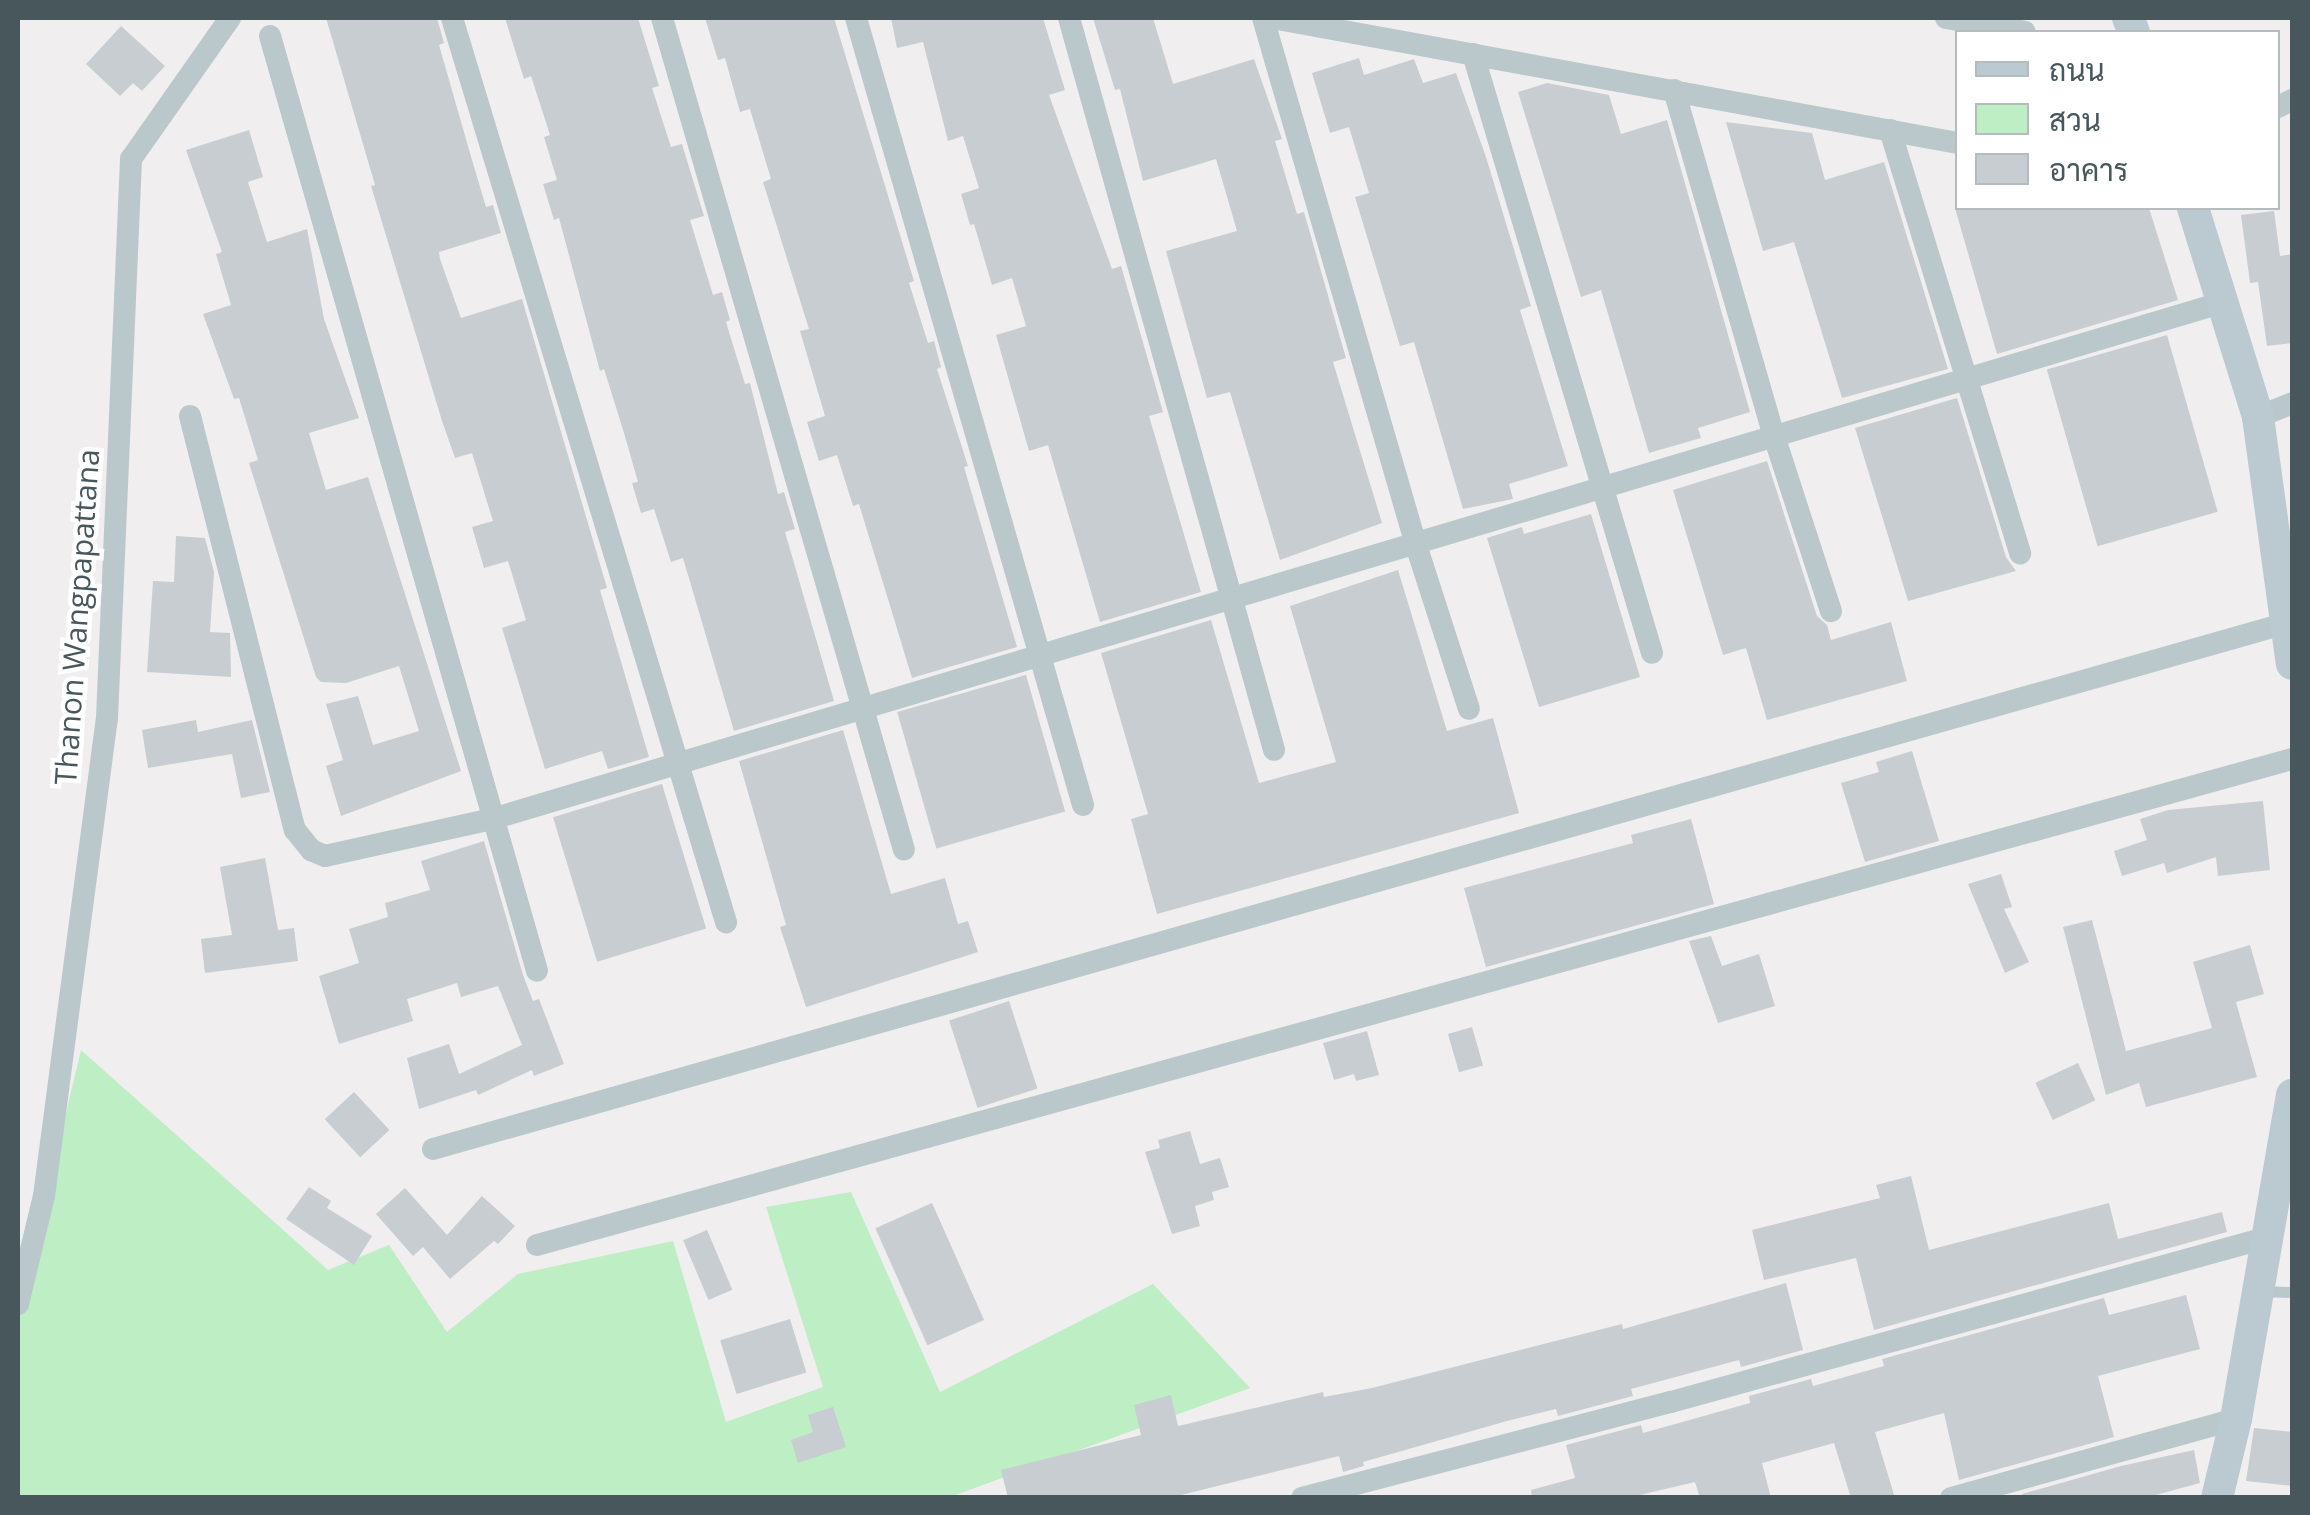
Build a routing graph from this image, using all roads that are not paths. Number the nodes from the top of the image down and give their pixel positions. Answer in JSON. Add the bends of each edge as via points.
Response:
{"nodes":[{"id":1,"x":230,"y":18,"type":"edge"},
{"id":2,"x":452,"y":18,"type":"edge"},
{"id":3,"x":662,"y":18,"type":"edge"},
{"id":4,"x":856,"y":18,"type":"edge"},
{"id":5,"x":1068,"y":18,"type":"edge"},
{"id":6,"x":1263,"y":18,"type":"edge"},
{"id":7,"x":1272,"y":18,"type":"edge"},
{"id":8,"x":1946,"y":18,"type":"edge"},
{"id":9,"x":2014,"y":30,"type":"edge"},
{"id":10,"x":270,"y":36,"type":"dead end"},
{"id":11,"x":1473,"y":54,"type":"junction"},
{"id":12,"x":1674,"y":90,"type":"junction"},
{"id":13,"x":1890,"y":130,"type":"junction"},
{"id":14,"x":1955,"y":141,"type":"edge"},
{"id":15,"x":2194,"y":210,"type":"edge"},
{"id":16,"x":2221,"y":303,"type":"junction"},
{"id":17,"x":1968,"y":382,"type":"junction"},
{"id":18,"x":2292,"y":403,"type":"edge"},
{"id":19,"x":190,"y":416,"type":"dead end"},
{"id":20,"x":2258,"y":417,"type":"junction"},
{"id":21,"x":1775,"y":439,"type":"junction"},
{"id":22,"x":1606,"y":489,"type":"junction"},
{"id":23,"x":1416,"y":545,"type":"junction"},
{"id":24,"x":2020,"y":553,"type":"dead end"},
{"id":25,"x":1233,"y":599,"type":"junction"},
{"id":26,"x":1832,"y":612,"type":"dead end"},
{"id":27,"x":2288,"y":623,"type":"junction"},
{"id":28,"x":1652,"y":653,"type":"dead end"},
{"id":29,"x":1038,"y":657,"type":"junction"},
{"id":30,"x":2292,"y":664,"type":"edge"},
{"id":31,"x":1469,"y":709,"type":"dead end"},
{"id":32,"x":861,"y":710,"type":"junction"},
{"id":33,"x":1274,"y":750,"type":"dead end"},
{"id":34,"x":2292,"y":759,"type":"edge"},
{"id":35,"x":676,"y":764,"type":"junction"},
{"id":36,"x":1083,"y":805,"type":"dead end"},
{"id":37,"x":492,"y":819,"type":"junction"},
{"id":38,"x":904,"y":850,"type":"dead end"},
{"id":39,"x":726,"y":922,"type":"dead end"},
{"id":40,"x":537,"y":971,"type":"dead end"},
{"id":41,"x":2292,"y":1103,"type":"edge"},
{"id":42,"x":433,"y":1149,"type":"dead end"},
{"id":43,"x":2265,"y":1238,"type":"junction"},
{"id":44,"x":538,"y":1245,"type":"dead end"},
{"id":45,"x":2256,"y":1290,"type":"junction"},
{"id":46,"x":2292,"y":1292,"type":"edge"},
{"id":47,"x":18,"y":1304,"type":"edge"},
{"id":48,"x":2236,"y":1419,"type":"junction"},
{"id":49,"x":1302,"y":1498,"type":"edge"},
{"id":50,"x":1950,"y":1498,"type":"edge"},
{"id":51,"x":2217,"y":1498,"type":"edge"}],
"edges":[{"from":1,"to":47,"type":"street","name":"Thanon Wangpapattana","via":[[131,159],[107,718],[44,1196]]},
{"from":2,"to":35,"type":"street"},
{"from":3,"to":32,"type":"street"},
{"from":4,"to":29,"type":"street"},
{"from":5,"to":25,"type":"street"},
{"from":6,"to":23,"type":"street"},
{"from":7,"to":11,"type":"street"},
{"from":8,"to":9,"type":"street"},
{"from":10,"to":37,"type":"street"},
{"from":11,"to":12,"type":"street"},
{"from":11,"to":22,"type":"street"},
{"from":12,"to":13,"type":"street"},
{"from":12,"to":21,"type":"street"},
{"from":13,"to":14,"type":"street"},
{"from":13,"to":17,"type":"street"},
{"from":15,"to":16,"type":"street"},
{"from":16,"to":17,"type":"street"},
{"from":16,"to":20,"type":"street"},
{"from":17,"to":21,"type":"street"},
{"from":17,"to":24,"type":"street"},
{"from":18,"to":20,"type":"street"},
{"from":19,"to":37,"type":"street","via":[[302,842],[326,856]]},
{"from":20,"to":27,"type":"street"},
{"from":21,"to":22,"type":"street"},
{"from":21,"to":26,"type":"street"},
{"from":22,"to":23,"type":"street"},
{"from":22,"to":28,"type":"street"},
{"from":23,"to":25,"type":"street"},
{"from":23,"to":31,"type":"street"},
{"from":25,"to":29,"type":"street"},
{"from":25,"to":33,"type":"street"},
{"from":27,"to":30,"type":"street"},
{"from":27,"to":42,"type":"street"},
{"from":29,"to":32,"type":"street"},
{"from":29,"to":36,"type":"street"},
{"from":32,"to":35,"type":"street"},
{"from":32,"to":38,"type":"street"},
{"from":34,"to":44,"type":"street"},
{"from":35,"to":37,"type":"street"},
{"from":35,"to":39,"type":"street"},
{"from":37,"to":40,"type":"street"},
{"from":41,"to":43,"type":"street"},
{"from":43,"to":45,"type":"street"},
{"from":43,"to":49,"type":"street"},
{"from":45,"to":46,"type":"lane"},
{"from":45,"to":48,"type":"street"},
{"from":48,"to":50,"type":"street"},
{"from":48,"to":51,"type":"street"}]}
